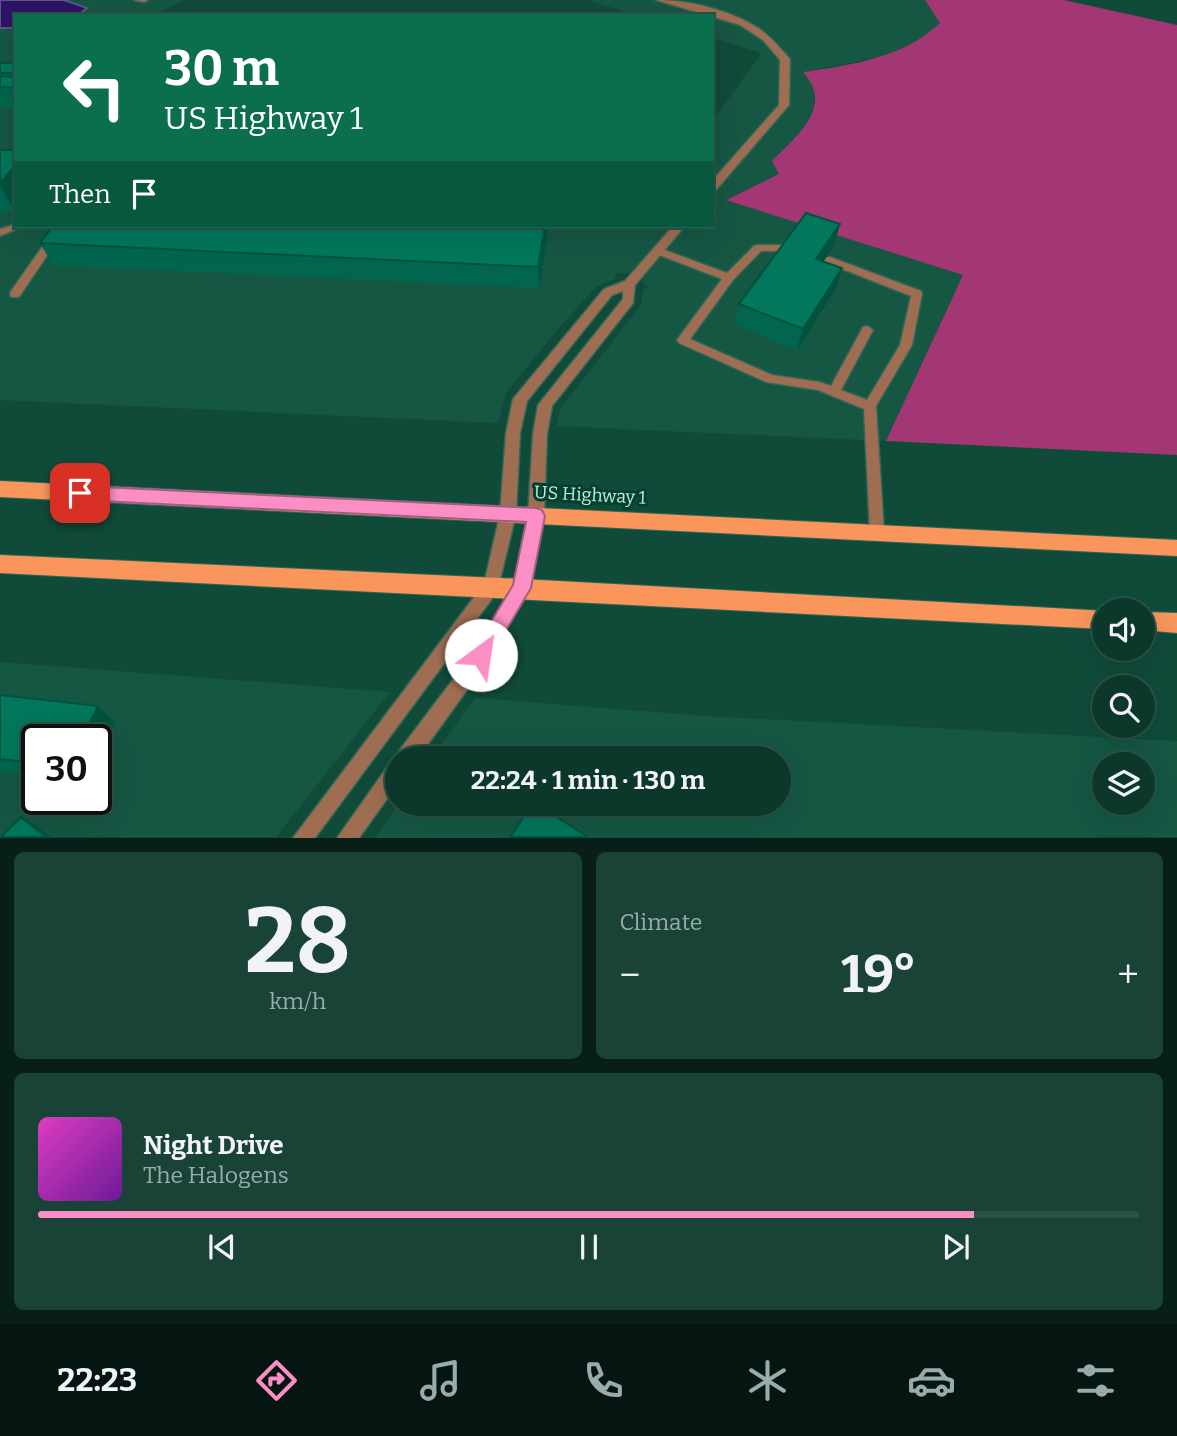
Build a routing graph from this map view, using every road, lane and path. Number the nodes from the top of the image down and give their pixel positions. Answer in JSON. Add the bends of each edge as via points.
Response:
{"nodes":[{"id":1,"x":138,"y":0,"type":"edge"},
{"id":2,"x":144,"y":0,"type":"edge"},
{"id":3,"x":660,"y":0,"type":"edge"},
{"id":4,"x":714,"y":186,"type":"edge"},
{"id":5,"x":61,"y":228,"type":"edge"},
{"id":6,"x":678,"y":228,"type":"edge"},
{"id":7,"x":791,"y":248,"type":"edge"},
{"id":8,"x":658,"y":251,"type":"junction"},
{"id":9,"x":826,"y":259,"type":"edge"},
{"id":10,"x":729,"y":278,"type":"junction"},
{"id":11,"x":629,"y":284,"type":"junction"},
{"id":12,"x":15,"y":294,"type":"dead end"},
{"id":13,"x":578,"y":327,"type":"junction"},
{"id":14,"x":867,"y":330,"type":"dead end"},
{"id":15,"x":598,"y":337,"type":"junction"},
{"id":16,"x":834,"y":392,"type":"junction"},
{"id":17,"x":870,"y":406,"type":"junction"},
{"id":18,"x":0,"y":489,"type":"edge"},
{"id":19,"x":508,"y":514,"type":"junction"},
{"id":20,"x":536,"y":516,"type":"junction"},
{"id":21,"x":877,"y":533,"type":"junction"},
{"id":22,"x":1177,"y":548,"type":"edge"},
{"id":23,"x":0,"y":564,"type":"edge"},
{"id":24,"x":491,"y":587,"type":"junction"},
{"id":25,"x":522,"y":588,"type":"junction"},
{"id":26,"x":1092,"y":618,"type":"edge"},
{"id":27,"x":1155,"y":622,"type":"edge"},
{"id":28,"x":1177,"y":623,"type":"edge"},
{"id":29,"x":415,"y":746,"type":"edge"},
{"id":30,"x":385,"y":786,"type":"edge"},
{"id":31,"x":303,"y":838,"type":"edge"},
{"id":32,"x":347,"y":838,"type":"edge"}],
"edges":[{"from":1,"to":2,"type":"lane"},
{"from":3,"to":4,"type":"street","via":[[749,27],[785,59],[784,105]]},
{"from":5,"to":12,"type":"lane"},
{"from":6,"to":8,"type":"street"},
{"from":7,"to":10,"type":"lane","via":[[758,248]]},
{"from":8,"to":10,"type":"lane"},
{"from":8,"to":11,"type":"street"},
{"from":9,"to":17,"type":"lane","via":[[917,294],[906,345]]},
{"from":10,"to":16,"type":"lane","via":[[683,340],[770,379]]},
{"from":11,"to":13,"type":"street","via":[[608,292]]},
{"from":11,"to":15,"type":"street","via":[[629,300]]},
{"from":13,"to":15,"type":"street"},
{"from":13,"to":19,"type":"street","via":[[520,399]]},
{"from":14,"to":16,"type":"lane"},
{"from":15,"to":20,"type":"street","via":[[545,405]]},
{"from":16,"to":17,"type":"lane"},
{"from":17,"to":21,"type":"lane"},
{"from":18,"to":19,"type":"main road","name":"US Highway 1"},
{"from":19,"to":20,"type":"main road","name":"US Highway 1"},
{"from":19,"to":24,"type":"street"},
{"from":20,"to":21,"type":"main road","name":"US Highway 1"},
{"from":20,"to":25,"type":"street"},
{"from":21,"to":22,"type":"main road","name":"US Highway 1"},
{"from":23,"to":24,"type":"main road"},
{"from":24,"to":25,"type":"main road"},
{"from":24,"to":31,"type":"street"},
{"from":25,"to":26,"type":"main road"},
{"from":25,"to":29,"type":"street","via":[[476,663]]},
{"from":27,"to":28,"type":"main road"},
{"from":30,"to":32,"type":"street"}]}
